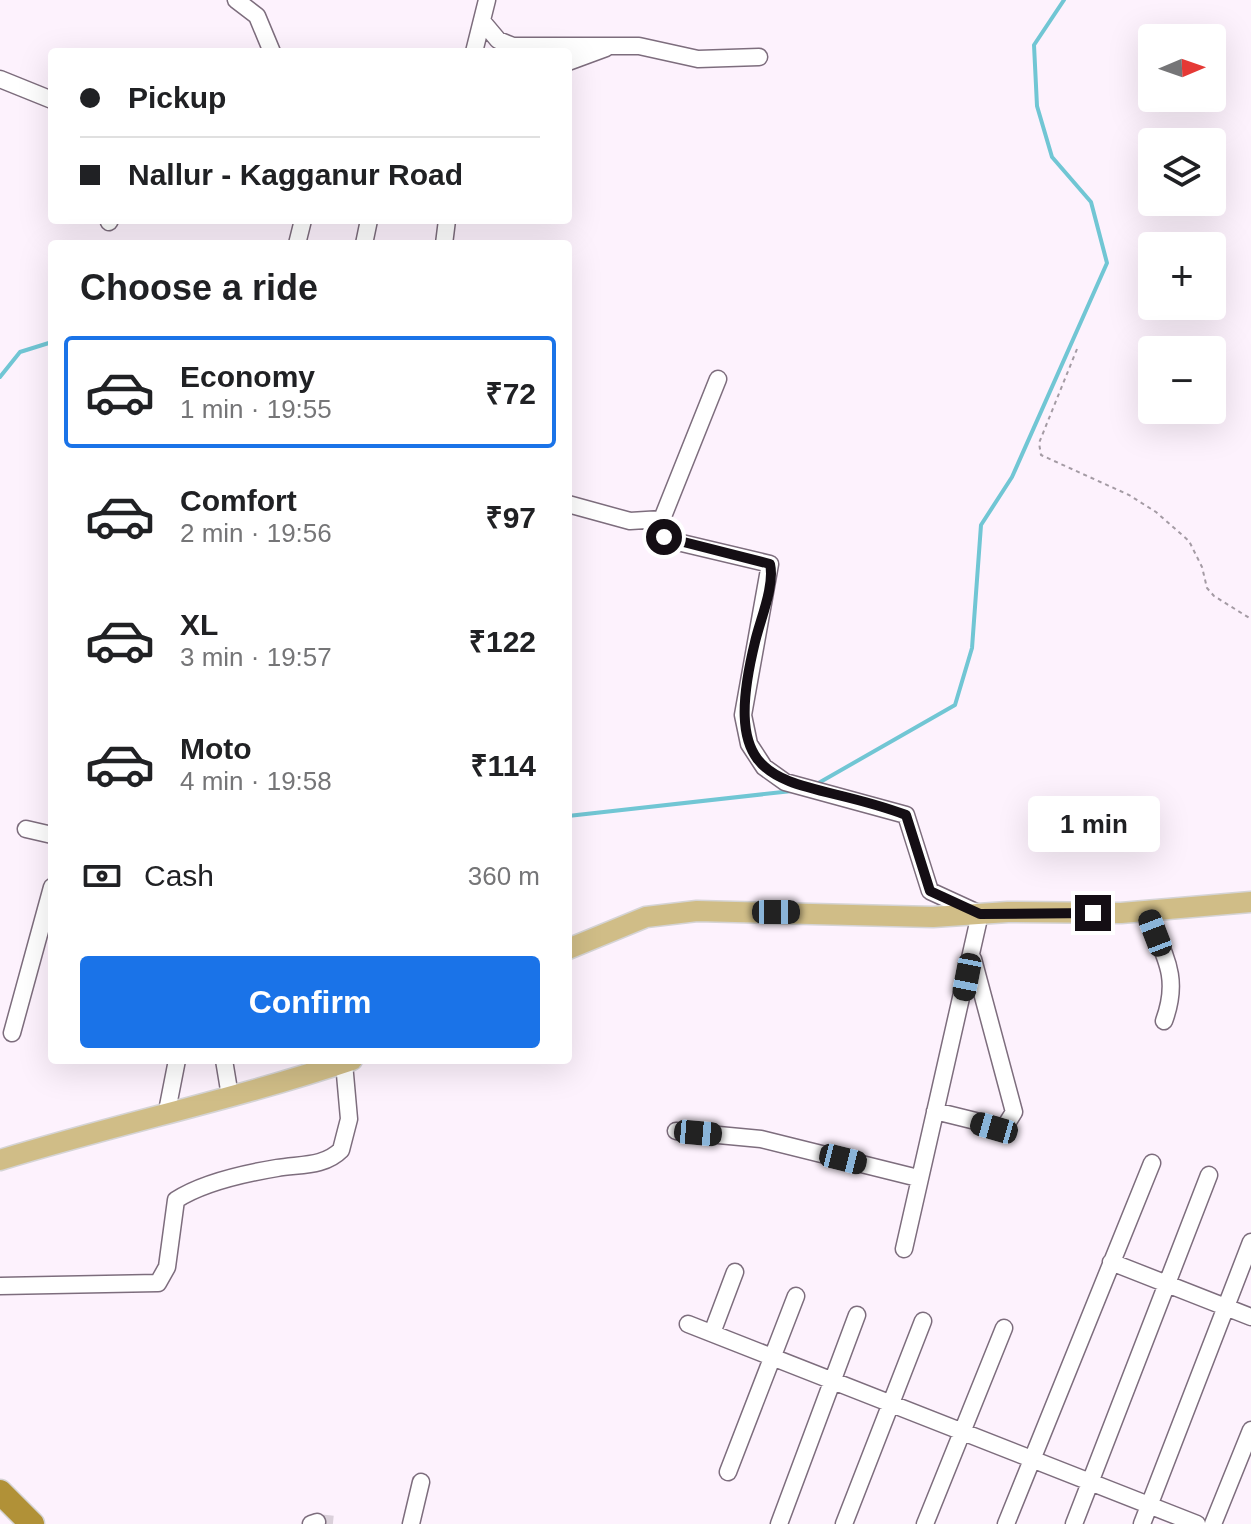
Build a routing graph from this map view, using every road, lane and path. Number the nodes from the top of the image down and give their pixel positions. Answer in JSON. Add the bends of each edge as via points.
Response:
{"nodes":[{"id":1,"x":236,"y":0,"type":"edge"},
{"id":2,"x":487,"y":0,"type":"edge"},
{"id":3,"x":482,"y":21,"type":"junction"},
{"id":4,"x":611,"y":46,"type":"junction"},
{"id":5,"x":270,"y":48,"type":"edge"},
{"id":6,"x":475,"y":48,"type":"edge"},
{"id":7,"x":759,"y":57,"type":"dead end"},
{"id":8,"x":572,"y":61,"type":"edge"},
{"id":9,"x":0,"y":79,"type":"edge"},
{"id":10,"x":48,"y":98,"type":"edge"},
{"id":11,"x":1077,"y":349,"type":"dead end"},
{"id":12,"x":718,"y":379,"type":"dead end"},
{"id":13,"x":572,"y":505,"type":"edge"},
{"id":14,"x":657,"y":521,"type":"junction"},
{"id":15,"x":1251,"y":619,"type":"edge"},
{"id":16,"x":26,"y":829,"type":"dead end"},
{"id":17,"x":48,"y":834,"type":"edge"},
{"id":18,"x":1251,"y":902,"type":"edge"},
{"id":19,"x":1146,"y":911,"type":"junction"},
{"id":20,"x":48,"y":914,"type":"edge"},
{"id":21,"x":980,"y":914,"type":"junction"},
{"id":22,"x":44,"y":941,"type":"edge"},
{"id":23,"x":572,"y":947,"type":"edge"},
{"id":24,"x":972,"y":953,"type":"junction"},
{"id":25,"x":1164,"y":1021,"type":"dead end"},
{"id":26,"x":12,"y":1033,"type":"dead end"},
{"id":27,"x":176,"y":1064,"type":"edge"},
{"id":28,"x":225,"y":1064,"type":"edge"},
{"id":29,"x":331,"y":1064,"type":"edge"},
{"id":30,"x":348,"y":1064,"type":"edge"},
{"id":31,"x":309,"y":1068,"type":"edge"},
{"id":32,"x":230,"y":1096,"type":"junction"},
{"id":33,"x":167,"y":1111,"type":"junction"},
{"id":34,"x":935,"y":1111,"type":"junction"},
{"id":35,"x":676,"y":1131,"type":"dead end"},
{"id":36,"x":0,"y":1160,"type":"edge"},
{"id":37,"x":1152,"y":1163,"type":"dead end"},
{"id":38,"x":1209,"y":1175,"type":"dead end"},
{"id":39,"x":918,"y":1178,"type":"junction"},
{"id":40,"x":1251,"y":1242,"type":"edge"},
{"id":41,"x":904,"y":1249,"type":"dead end"},
{"id":42,"x":1111,"y":1262,"type":"junction"},
{"id":43,"x":735,"y":1272,"type":"dead end"},
{"id":44,"x":0,"y":1286,"type":"edge"},
{"id":45,"x":1169,"y":1286,"type":"junction"},
{"id":46,"x":796,"y":1296,"type":"dead end"},
{"id":47,"x":1226,"y":1307,"type":"junction"},
{"id":48,"x":857,"y":1315,"type":"dead end"},
{"id":49,"x":1251,"y":1317,"type":"edge"},
{"id":50,"x":923,"y":1321,"type":"dead end"},
{"id":51,"x":688,"y":1324,"type":"dead end"},
{"id":52,"x":1004,"y":1328,"type":"dead end"},
{"id":53,"x":712,"y":1333,"type":"junction"},
{"id":54,"x":773,"y":1356,"type":"junction"},
{"id":55,"x":833,"y":1380,"type":"junction"},
{"id":56,"x":891,"y":1402,"type":"junction"},
{"id":57,"x":960,"y":1430,"type":"junction"},
{"id":58,"x":1251,"y":1430,"type":"edge"},
{"id":59,"x":1031,"y":1458,"type":"junction"},
{"id":60,"x":728,"y":1472,"type":"dead end"},
{"id":61,"x":421,"y":1482,"type":"dead end"},
{"id":62,"x":1090,"y":1482,"type":"junction"},
{"id":63,"x":0,"y":1492,"type":"edge"},
{"id":64,"x":1149,"y":1506,"type":"junction"},
{"id":65,"x":0,"y":1514,"type":"edge"},
{"id":66,"x":10,"y":1524,"type":"edge"},
{"id":67,"x":32,"y":1524,"type":"edge"},
{"id":68,"x":411,"y":1524,"type":"edge"},
{"id":69,"x":779,"y":1524,"type":"edge"},
{"id":70,"x":844,"y":1524,"type":"edge"},
{"id":71,"x":925,"y":1524,"type":"edge"},
{"id":72,"x":1006,"y":1524,"type":"edge"},
{"id":73,"x":1074,"y":1524,"type":"edge"},
{"id":74,"x":1142,"y":1524,"type":"edge"},
{"id":75,"x":1197,"y":1524,"type":"edge"},
{"id":76,"x":1213,"y":1524,"type":"edge"}],
"edges":[{"from":1,"to":5,"type":"street","via":[[257,16]]},
{"from":2,"to":3,"type":"street"},
{"from":3,"to":4,"type":"street","via":[[505,44]]},
{"from":3,"to":6,"type":"street"},
{"from":4,"to":7,"type":"street","via":[[639,46],[698,59]]},
{"from":4,"to":8,"type":"street"},
{"from":9,"to":10,"type":"street"},
{"from":11,"to":15,"type":"path","via":[[1039,443],[1041,455],[1156,512],[1189,541],[1214,596]]},
{"from":12,"to":14,"type":"street","via":[[666,516]]},
{"from":13,"to":14,"type":"street","via":[[630,521]]},
{"from":14,"to":21,"type":"street","via":[[669,540],[770,564],[743,715],[749,744],[764,767],[785,782],[906,815],[930,891]]},
{"from":16,"to":17,"type":"street"},
{"from":18,"to":19,"type":"main road"},
{"from":19,"to":21,"type":"main road"},
{"from":19,"to":25,"type":"street","via":[[1172,977]]},
{"from":20,"to":22,"type":"street"},
{"from":21,"to":23,"type":"main road","via":[[697,911],[646,917]]},
{"from":21,"to":24,"type":"street"},
{"from":22,"to":26,"type":"street"},
{"from":24,"to":34,"type":"street"},
{"from":24,"to":34,"type":"street","via":[[1014,1112],[1004,1128]]},
{"from":27,"to":33,"type":"street"},
{"from":28,"to":32,"type":"street"},
{"from":29,"to":31,"type":"main road"},
{"from":30,"to":44,"type":"street","via":[[349,1119],[341,1150],[323,1162],[274,1168],[176,1200],[167,1267],[158,1283]]},
{"from":31,"to":32,"type":"main road"},
{"from":32,"to":33,"type":"main road"},
{"from":33,"to":36,"type":"main road"},
{"from":34,"to":39,"type":"street"},
{"from":35,"to":39,"type":"street","via":[[761,1139]]},
{"from":37,"to":42,"type":"street"},
{"from":38,"to":45,"type":"street"},
{"from":39,"to":41,"type":"street"},
{"from":40,"to":47,"type":"street"},
{"from":42,"to":45,"type":"street"},
{"from":42,"to":59,"type":"street"},
{"from":43,"to":53,"type":"street"},
{"from":45,"to":47,"type":"street"},
{"from":45,"to":62,"type":"street"},
{"from":46,"to":54,"type":"street"},
{"from":47,"to":49,"type":"street"},
{"from":47,"to":64,"type":"street"},
{"from":48,"to":55,"type":"street"},
{"from":50,"to":56,"type":"street"},
{"from":51,"to":53,"type":"street"},
{"from":52,"to":57,"type":"street"},
{"from":53,"to":54,"type":"street"},
{"from":54,"to":55,"type":"street"},
{"from":54,"to":60,"type":"street"},
{"from":55,"to":56,"type":"street"},
{"from":55,"to":69,"type":"street"},
{"from":56,"to":57,"type":"street"},
{"from":56,"to":70,"type":"street"},
{"from":57,"to":59,"type":"street"},
{"from":57,"to":71,"type":"street"},
{"from":58,"to":76,"type":"street"},
{"from":59,"to":62,"type":"street"},
{"from":59,"to":72,"type":"street"},
{"from":61,"to":68,"type":"street"},
{"from":62,"to":64,"type":"street"},
{"from":62,"to":73,"type":"street"},
{"from":63,"to":67,"type":"highway"},
{"from":64,"to":74,"type":"street"},
{"from":64,"to":75,"type":"street"},
{"from":65,"to":66,"type":"highway"}]}
